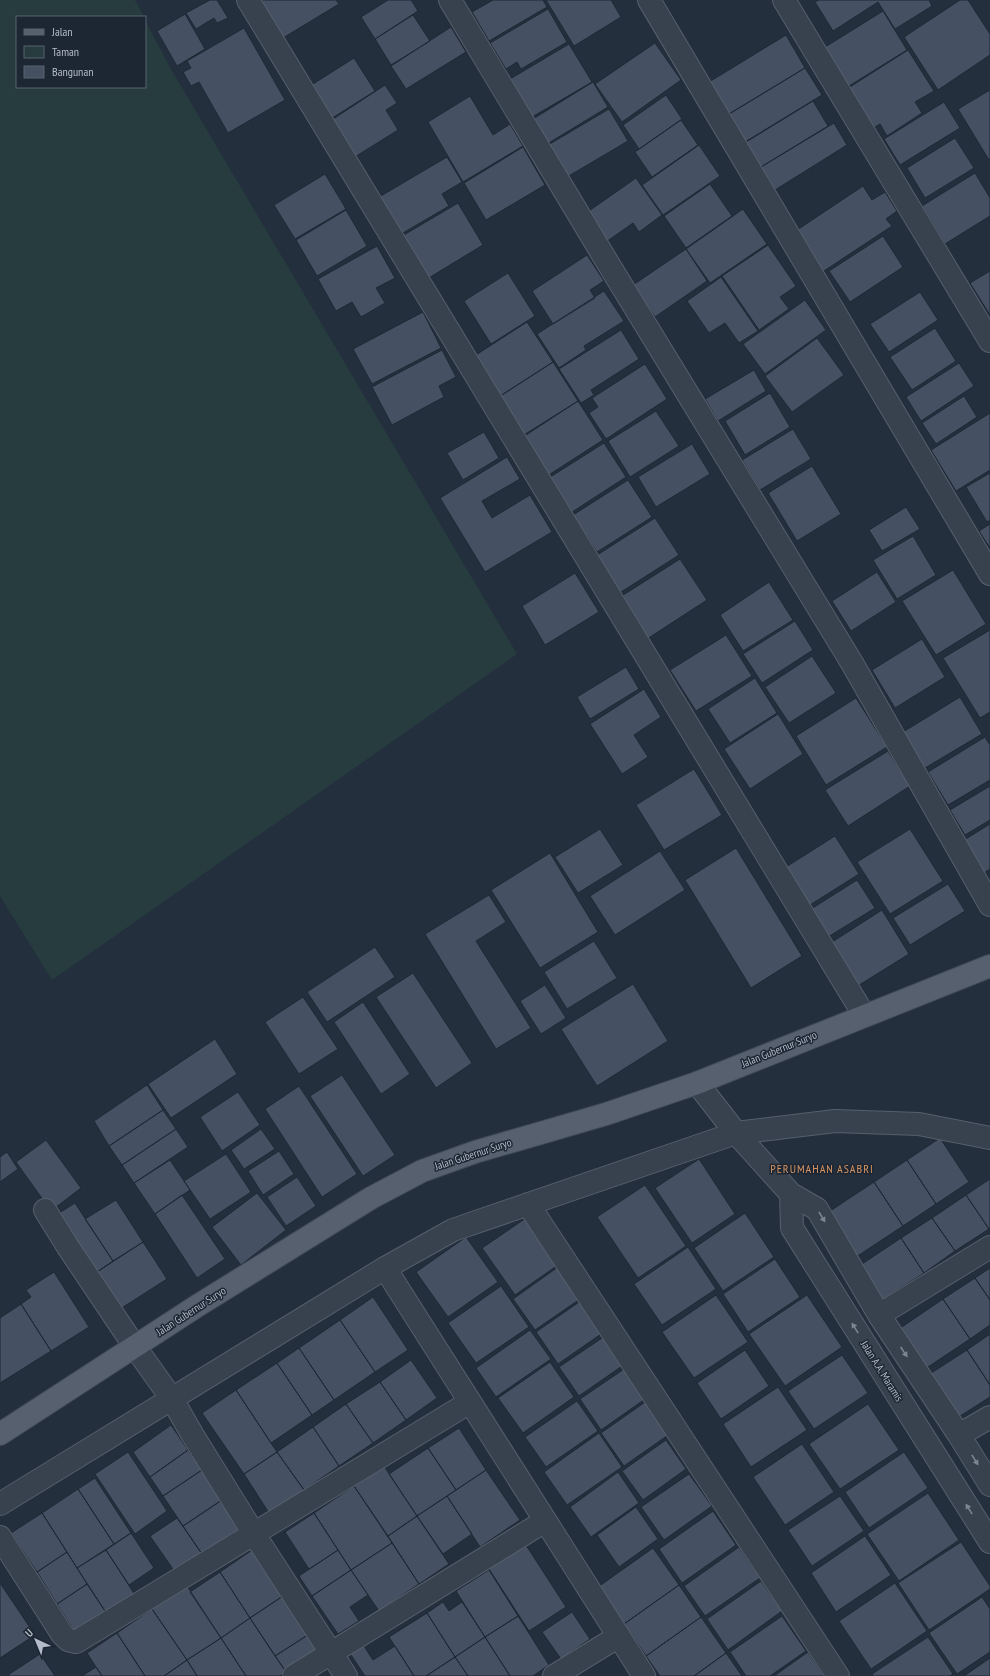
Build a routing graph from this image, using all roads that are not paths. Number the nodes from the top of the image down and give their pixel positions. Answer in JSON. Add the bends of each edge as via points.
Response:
{"nodes":[{"id":1,"x":248,"y":0,"type":"edge"},
{"id":2,"x":450,"y":0,"type":"edge"},
{"id":3,"x":649,"y":0,"type":"edge"},
{"id":4,"x":784,"y":0,"type":"edge"},
{"id":5,"x":990,"y":341,"type":"edge"},
{"id":6,"x":990,"y":574,"type":"edge"},
{"id":7,"x":990,"y":905,"type":"edge"},
{"id":8,"x":990,"y":966,"type":"edge"},
{"id":9,"x":864,"y":1015,"type":"junction"},
{"id":10,"x":697,"y":1083,"type":"junction"},
{"id":11,"x":736,"y":1133,"type":"junction"},
{"id":12,"x":990,"y":1138,"type":"edge"},
{"id":13,"x":791,"y":1194,"type":"junction"},
{"id":14,"x":528,"y":1204,"type":"junction"},
{"id":15,"x":45,"y":1210,"type":"dead end"},
{"id":16,"x":990,"y":1248,"type":"edge"},
{"id":17,"x":385,"y":1268,"type":"junction"},
{"id":18,"x":879,"y":1315,"type":"junction"},
{"id":19,"x":135,"y":1347,"type":"junction"},
{"id":20,"x":172,"y":1399,"type":"junction"},
{"id":21,"x":470,"y":1402,"type":"junction"},
{"id":22,"x":990,"y":1417,"type":"edge"},
{"id":23,"x":0,"y":1434,"type":"edge"},
{"id":24,"x":959,"y":1435,"type":"junction"},
{"id":25,"x":990,"y":1485,"type":"edge"},
{"id":26,"x":0,"y":1504,"type":"edge"},
{"id":27,"x":545,"y":1521,"type":"junction"},
{"id":28,"x":254,"y":1534,"type":"junction"},
{"id":29,"x":0,"y":1538,"type":"edge"},
{"id":30,"x":990,"y":1542,"type":"edge"},
{"id":31,"x":619,"y":1636,"type":"junction"},
{"id":32,"x":331,"y":1653,"type":"junction"},
{"id":33,"x":294,"y":1676,"type":"edge"},
{"id":34,"x":346,"y":1676,"type":"edge"},
{"id":35,"x":554,"y":1676,"type":"edge"},
{"id":36,"x":644,"y":1676,"type":"edge"},
{"id":37,"x":838,"y":1676,"type":"edge"}],
"edges":[{"from":1,"to":9,"type":"street"},
{"from":2,"to":7,"type":"street","via":[[852,664]]},
{"from":3,"to":6,"type":"street"},
{"from":4,"to":5,"type":"street"},
{"from":8,"to":9,"type":"main road","name":"Jalan Gubernur Suryo"},
{"from":9,"to":10,"type":"main road","name":"Jalan Gubernur Suryo"},
{"from":10,"to":11,"type":"street"},
{"from":10,"to":19,"type":"main road","name":"Jalan Gubernur Suryo","via":[[422,1171],[371,1198]]},
{"from":11,"to":12,"type":"street","via":[[835,1121],[919,1124]]},
{"from":11,"to":13,"type":"street"},
{"from":11,"to":14,"type":"street"},
{"from":13,"to":18,"type":"street","one_way":true,"via":[[817,1208]]},
{"from":30,"to":13,"type":"street","name":"Jalan A.A. Maramis","one_way":true,"via":[[792,1228]]},
{"from":14,"to":17,"type":"street","via":[[452,1230]]},
{"from":14,"to":37,"type":"street"},
{"from":15,"to":19,"type":"street"},
{"from":16,"to":18,"type":"street"},
{"from":17,"to":20,"type":"street"},
{"from":17,"to":21,"type":"street"},
{"from":18,"to":24,"type":"street","one_way":true},
{"from":19,"to":20,"type":"street"},
{"from":19,"to":23,"type":"main road","name":"Jalan Gubernur Suryo"},
{"from":20,"to":26,"type":"street"},
{"from":20,"to":28,"type":"street"},
{"from":21,"to":27,"type":"street"},
{"from":21,"to":28,"type":"street"},
{"from":22,"to":24,"type":"street"},
{"from":24,"to":25,"type":"street","one_way":true},
{"from":27,"to":31,"type":"street"},
{"from":27,"to":32,"type":"street"},
{"from":28,"to":29,"type":"street","via":[[76,1642],[68,1640],[62,1634]]},
{"from":28,"to":32,"type":"street"},
{"from":31,"to":35,"type":"street"},
{"from":31,"to":36,"type":"street"},
{"from":32,"to":33,"type":"street"},
{"from":32,"to":34,"type":"street"}]}
